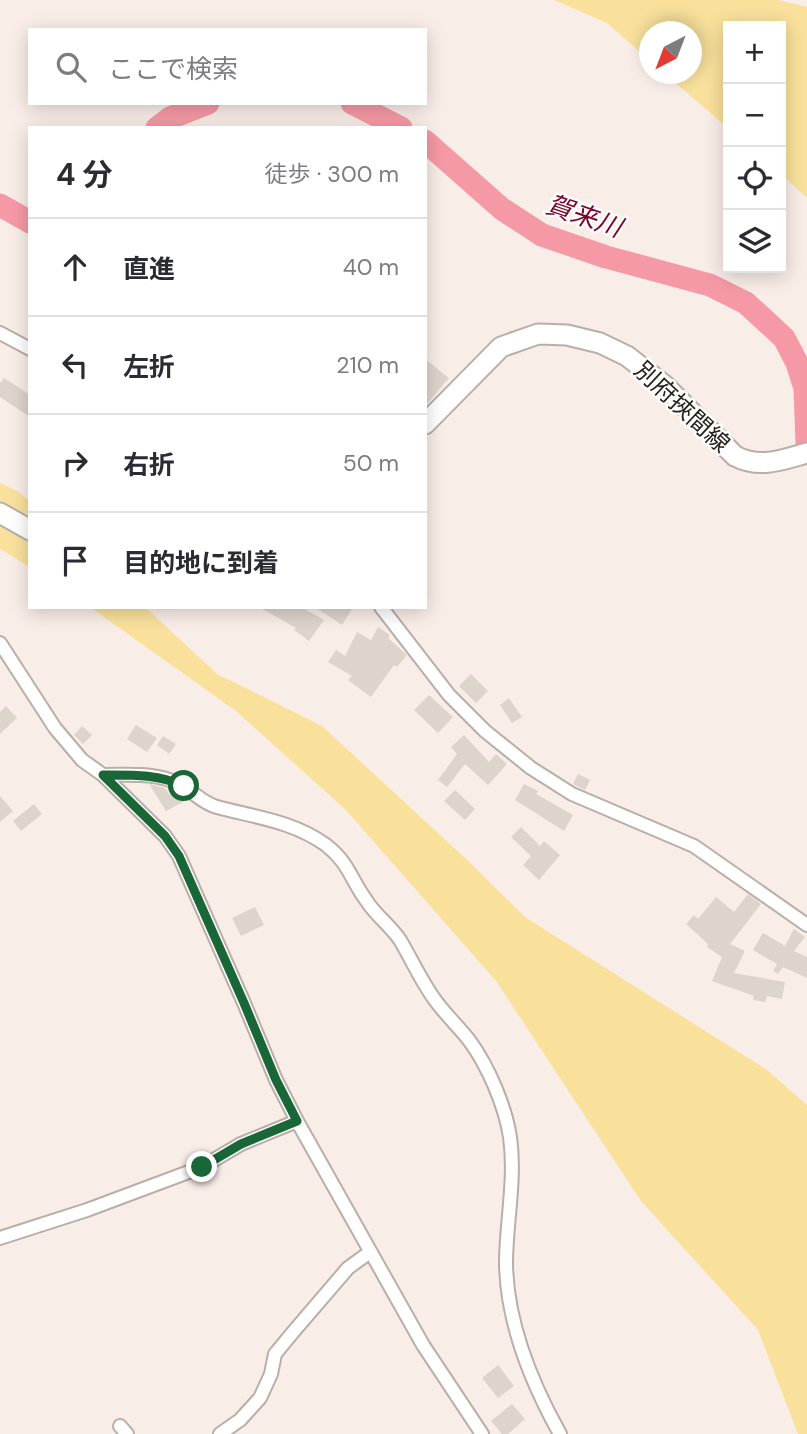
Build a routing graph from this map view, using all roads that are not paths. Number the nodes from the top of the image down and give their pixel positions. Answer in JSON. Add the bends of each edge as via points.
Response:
{"nodes":[{"id":1,"x":0,"y":333,"type":"edge"},
{"id":2,"x":28,"y":348,"type":"edge"},
{"id":3,"x":427,"y":422,"type":"edge"},
{"id":4,"x":807,"y":453,"type":"edge"},
{"id":5,"x":0,"y":513,"type":"edge"},
{"id":6,"x":28,"y":529,"type":"edge"},
{"id":7,"x":383,"y":609,"type":"edge"},
{"id":8,"x":0,"y":643,"type":"edge"},
{"id":9,"x":103,"y":775,"type":"junction"},
{"id":10,"x":807,"y":925,"type":"edge"},
{"id":11,"x":297,"y":1121,"type":"junction"},
{"id":12,"x":0,"y":1238,"type":"edge"},
{"id":13,"x":370,"y":1252,"type":"junction"},
{"id":14,"x":220,"y":1434,"type":"edge"},
{"id":15,"x":482,"y":1434,"type":"edge"},
{"id":16,"x":560,"y":1434,"type":"edge"}],
"edges":[{"from":1,"to":2,"type":"street"},
{"from":3,"to":4,"type":"main road","name":"別府挾間線","via":[[501,346],[538,334],[567,335],[627,356],[664,385],[735,456],[766,464]]},
{"from":5,"to":6,"type":"main road"},
{"from":7,"to":10,"type":"street","via":[[449,695],[531,768],[572,794],[694,846]]},
{"from":8,"to":9,"type":"street","via":[[55,728],[82,760]]},
{"from":9,"to":11,"type":"street","via":[[179,856]]},
{"from":9,"to":16,"type":"street","via":[[170,779],[214,807],[294,827],[343,859],[366,901],[400,940],[436,1002],[471,1043],[501,1102],[512,1165],[506,1266],[509,1293],[517,1336],[543,1404]]},
{"from":11,"to":12,"type":"street","via":[[241,1144],[202,1167]]},
{"from":11,"to":13,"type":"street"},
{"from":13,"to":14,"type":"street","via":[[348,1268],[275,1354],[260,1398]]},
{"from":13,"to":15,"type":"street","via":[[423,1345]]}]}
